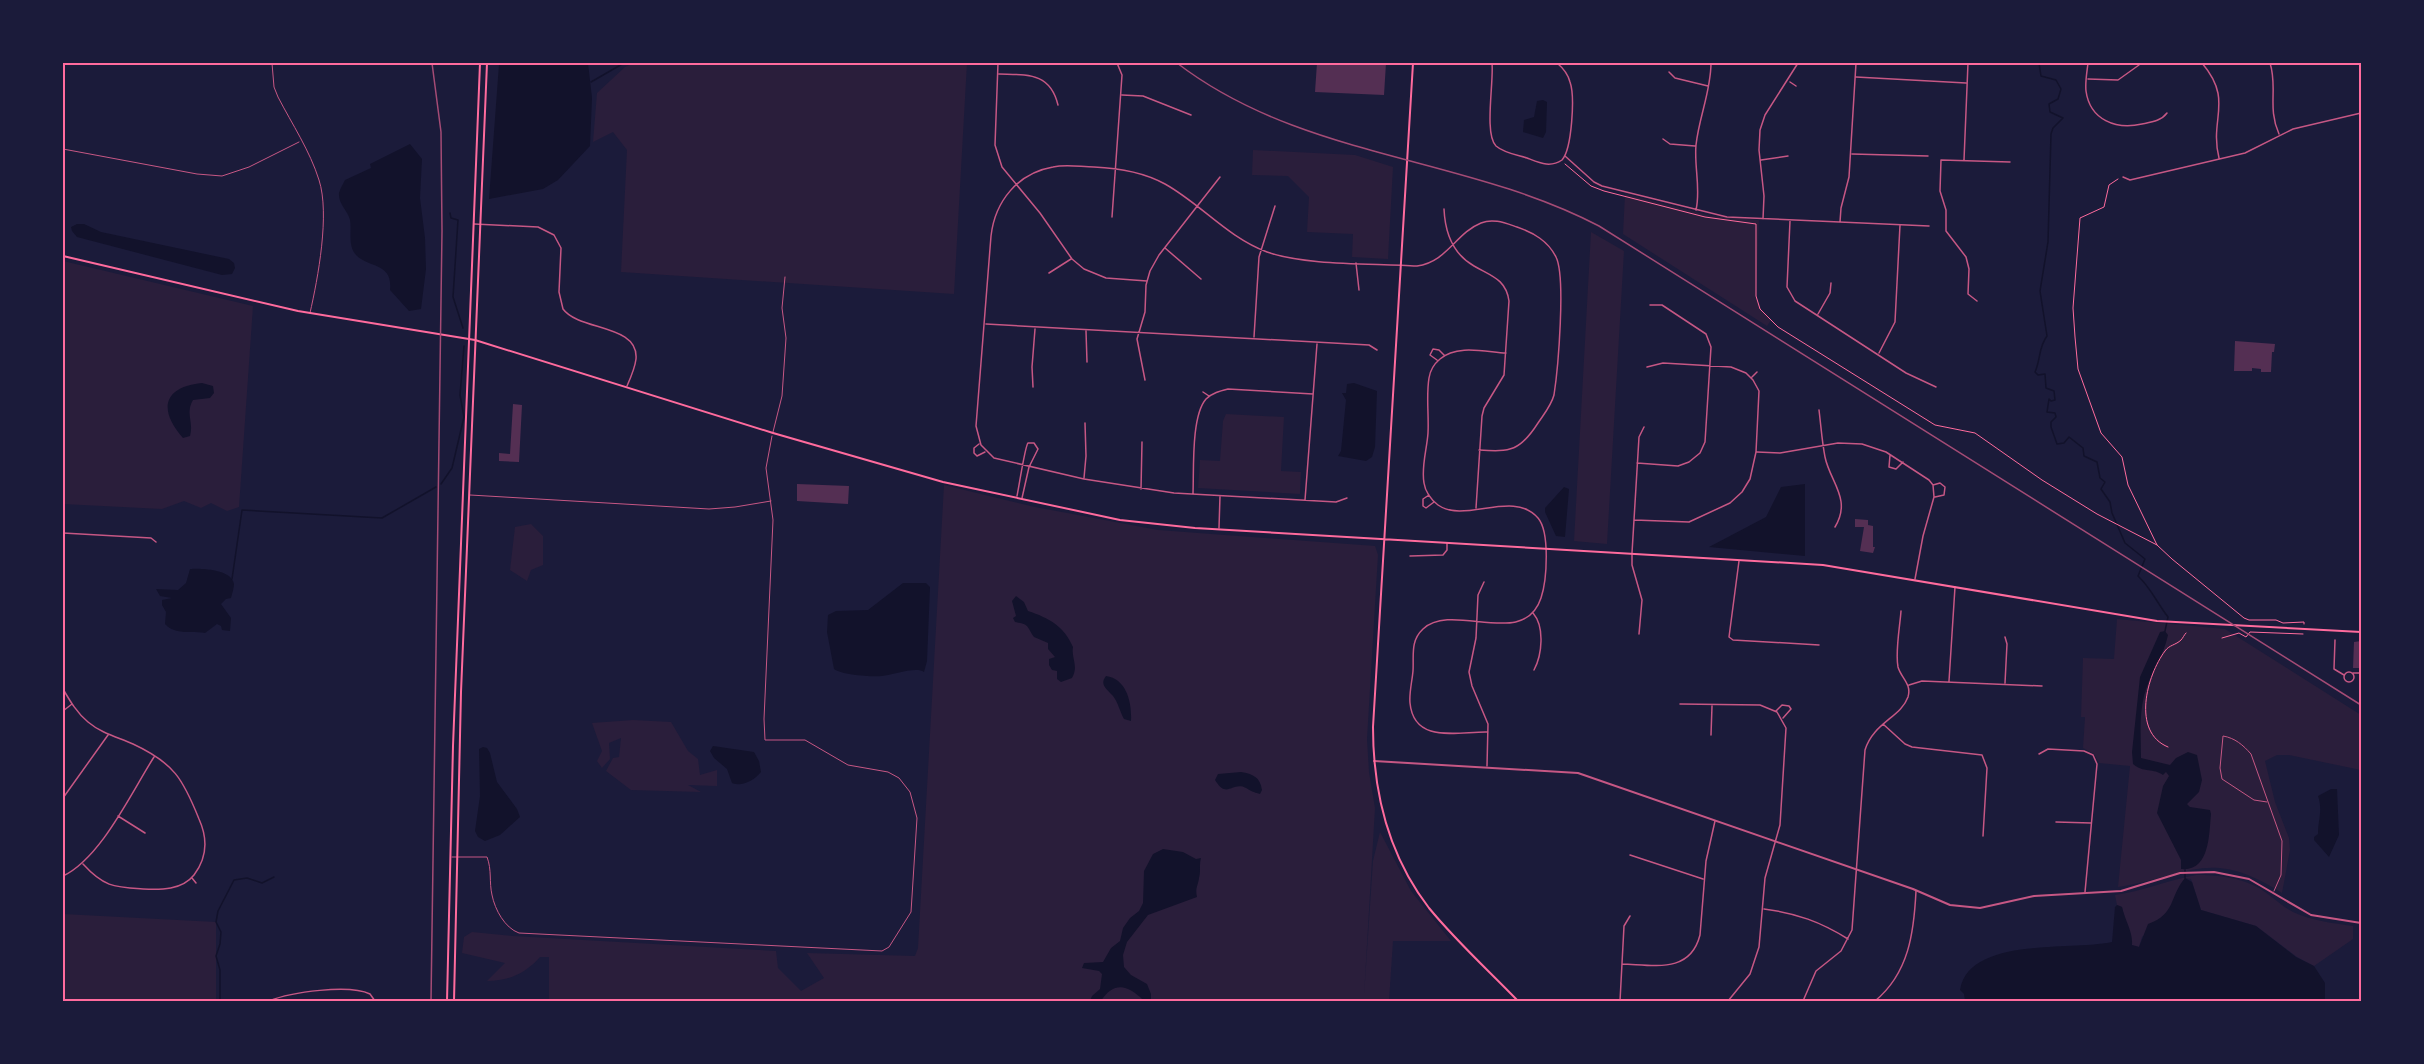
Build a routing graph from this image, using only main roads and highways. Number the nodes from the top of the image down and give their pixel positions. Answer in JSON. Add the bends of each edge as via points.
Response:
{"nodes":[{"id":1,"x":480,"y":63,"type":"edge"},
{"id":2,"x":487,"y":63,"type":"edge"},
{"id":3,"x":1413,"y":63,"type":"edge"},
{"id":4,"x":63,"y":256,"type":"edge"},
{"id":5,"x":468,"y":339,"type":"junction"},
{"id":6,"x":475,"y":340,"type":"junction"},
{"id":7,"x":1385,"y":539,"type":"junction"},
{"id":8,"x":2361,"y":632,"type":"edge"},
{"id":9,"x":447,"y":1001,"type":"edge"},
{"id":10,"x":454,"y":1001,"type":"edge"},
{"id":11,"x":1518,"y":1001,"type":"edge"}],
"edges":[{"from":1,"to":5,"type":"main road"},
{"from":2,"to":6,"type":"main road"},
{"from":3,"to":7,"type":"main road"},
{"from":4,"to":5,"type":"main road","via":[[310,313]]},
{"from":5,"to":6,"type":"main road"},
{"from":5,"to":9,"type":"main road"},
{"from":6,"to":7,"type":"main road","via":[[943,482],[1120,520]]},
{"from":6,"to":10,"type":"main road"},
{"from":7,"to":8,"type":"main road","via":[[1823,565],[2157,621]]},
{"from":7,"to":11,"type":"main road","via":[[1373,727],[1380,804],[1408,875],[1441,921]]}]}
